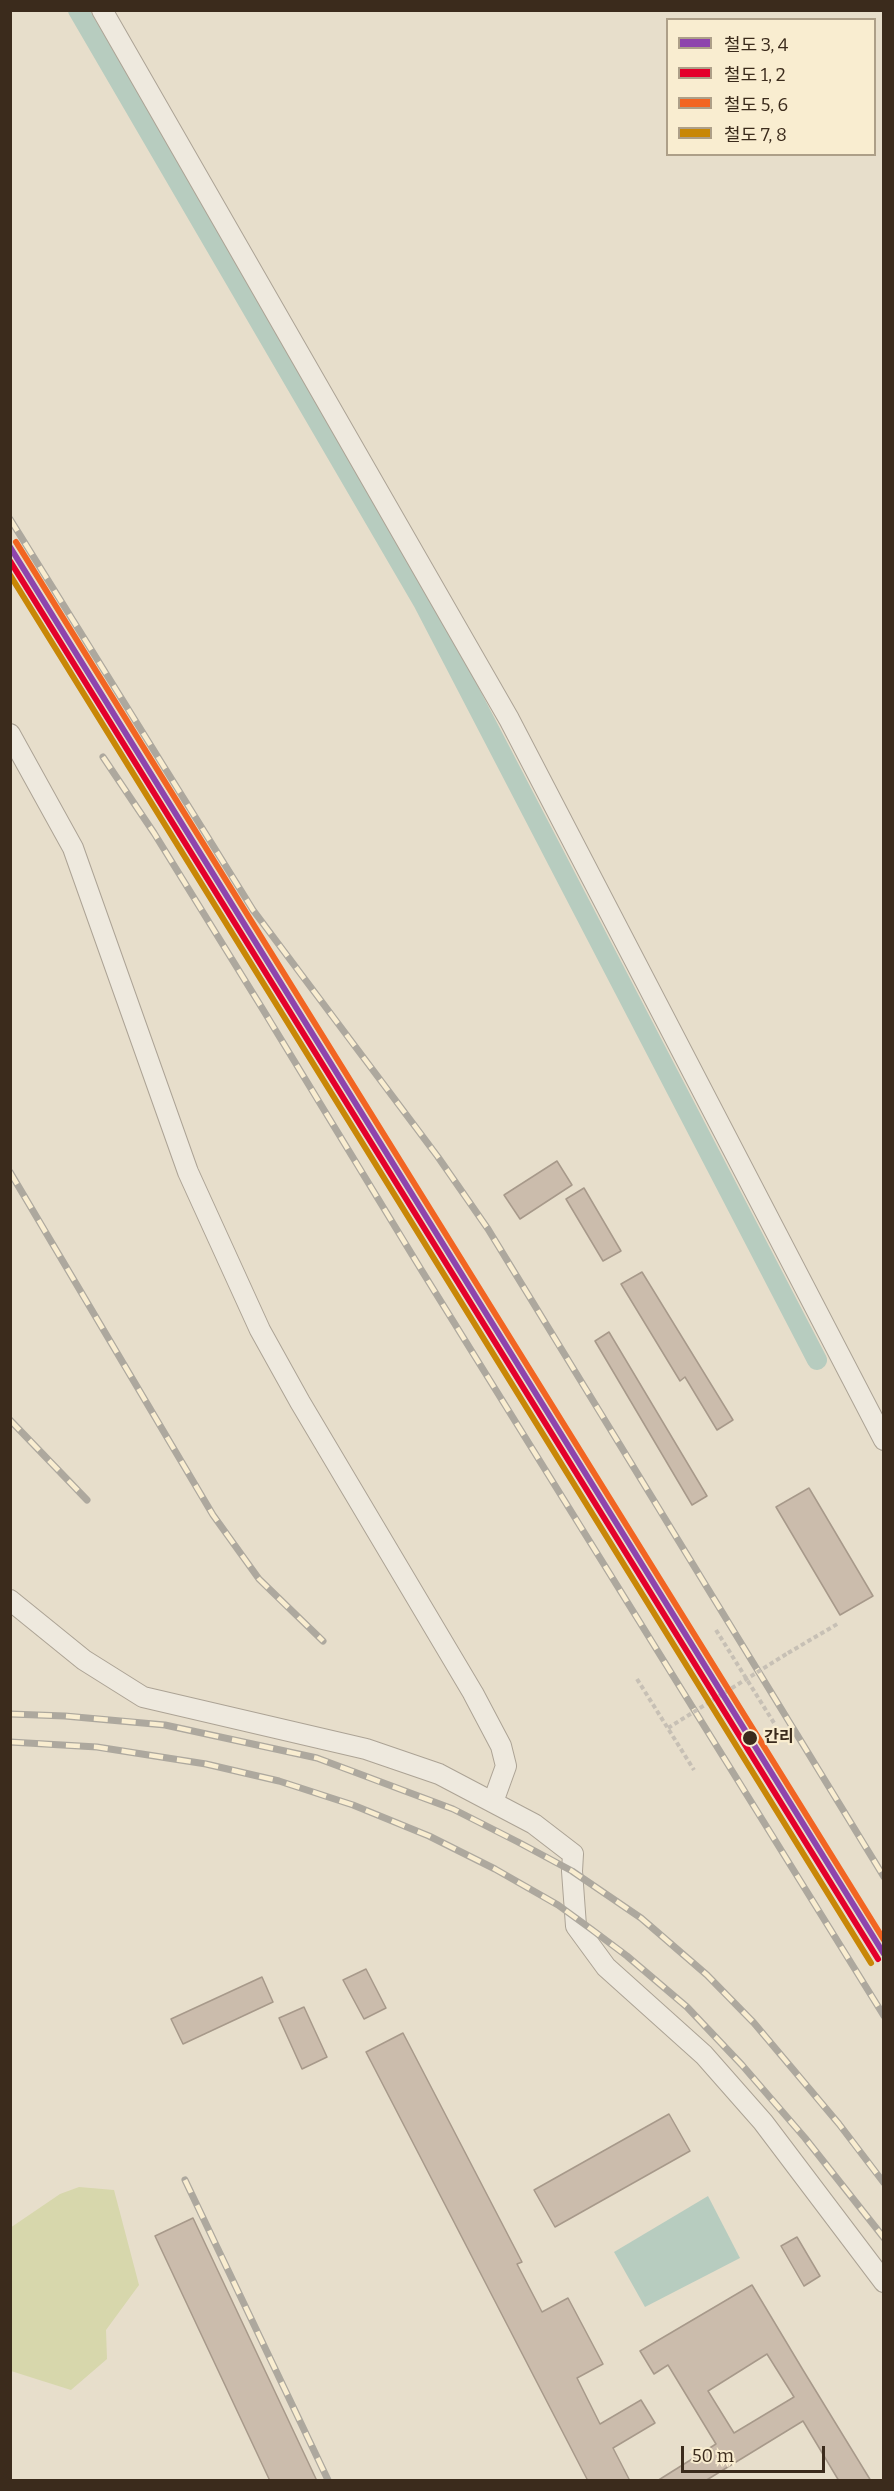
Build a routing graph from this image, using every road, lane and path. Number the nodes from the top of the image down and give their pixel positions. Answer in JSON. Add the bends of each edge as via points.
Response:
{"nodes":[{"id":1,"x":102,"y":10,"type":"edge"},
{"id":2,"x":10,"y":734,"type":"edge"},
{"id":3,"x":884,"y":1440,"type":"edge"},
{"id":4,"x":10,"y":1600,"type":"edge"},
{"id":5,"x":839,"y":1623,"type":"dead end"},
{"id":6,"x":716,"y":1630,"type":"dead end"},
{"id":7,"x":680,"y":1654,"type":"dead end"},
{"id":8,"x":637,"y":1679,"type":"dead end"},
{"id":9,"x":747,"y":1679,"type":"junction"},
{"id":10,"x":710,"y":1702,"type":"junction"},
{"id":11,"x":774,"y":1723,"type":"dead end"},
{"id":12,"x":668,"y":1728,"type":"junction"},
{"id":13,"x":737,"y":1746,"type":"dead end"},
{"id":14,"x":694,"y":1770,"type":"dead end"},
{"id":15,"x":493,"y":1802,"type":"junction"},
{"id":16,"x":884,"y":2283,"type":"edge"}],
"edges":[{"from":1,"to":3,"type":"street","via":[[509,719]]},
{"from":2,"to":15,"type":"street","via":[[73,848],[188,1172],[260,1330],[501,1746],[506,1766]]},
{"from":4,"to":15,"type":"street","via":[[84,1660],[143,1697],[366,1749],[439,1774]]},
{"from":5,"to":9,"type":"path","bridge":true},
{"from":6,"to":9,"type":"path"},
{"from":7,"to":10,"type":"path"},
{"from":8,"to":12,"type":"path"},
{"from":9,"to":10,"type":"path","bridge":true},
{"from":9,"to":11,"type":"path"},
{"from":10,"to":12,"type":"path","bridge":true},
{"from":10,"to":13,"type":"path"},
{"from":12,"to":14,"type":"path"},
{"from":15,"to":16,"type":"street","via":[[534,1824],[573,1854],[576,1926],[606,1967],[704,2055],[763,2122]]}]}
